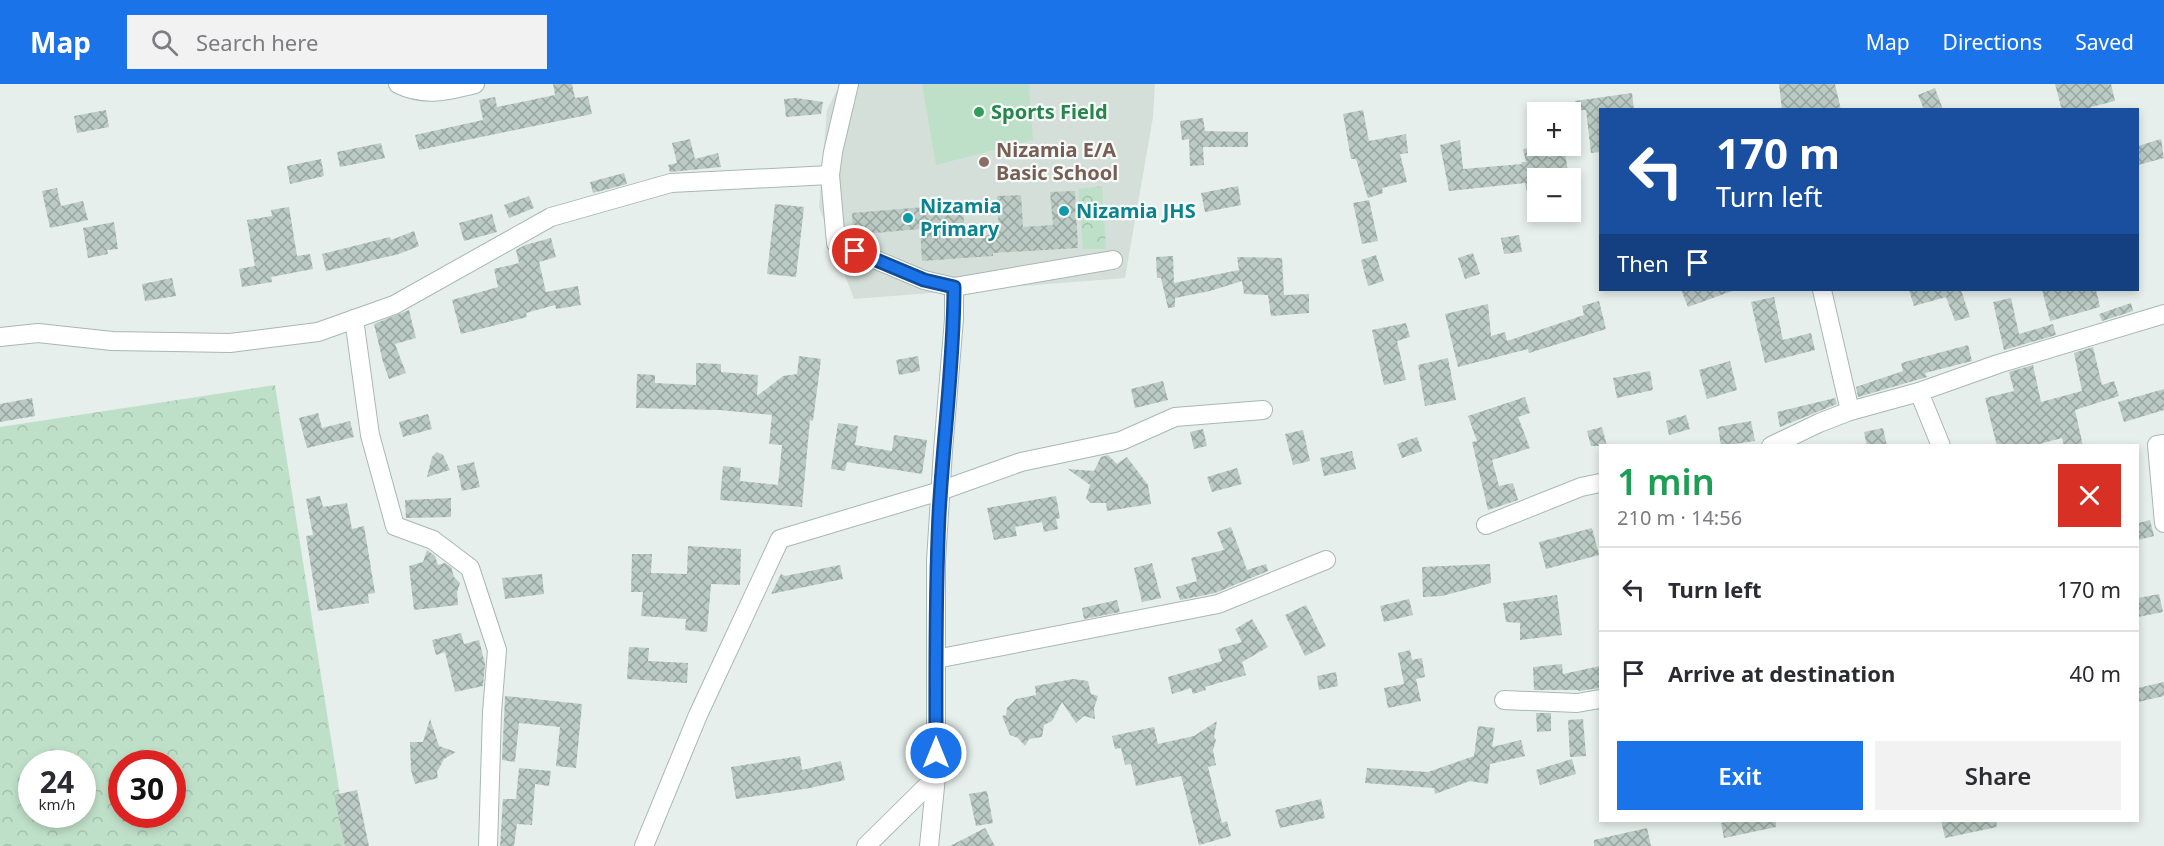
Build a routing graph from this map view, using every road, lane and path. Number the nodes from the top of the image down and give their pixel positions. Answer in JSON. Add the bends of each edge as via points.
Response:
{"nodes":[{"id":1,"x":398,"y":84,"type":"edge"},
{"id":2,"x":475,"y":84,"type":"edge"},
{"id":3,"x":849,"y":84,"type":"edge"},
{"id":4,"x":830,"y":175,"type":"junction"},
{"id":5,"x":1113,"y":260,"type":"dead end"},
{"id":6,"x":954,"y":287,"type":"junction"},
{"id":7,"x":1822,"y":291,"type":"edge"},
{"id":8,"x":2164,"y":314,"type":"edge"},
{"id":9,"x":354,"y":319,"type":"junction"},
{"id":10,"x":0,"y":337,"type":"edge"},
{"id":11,"x":1919,"y":392,"type":"junction"},
{"id":12,"x":1263,"y":410,"type":"dead end"},
{"id":13,"x":1850,"y":411,"type":"junction"},
{"id":14,"x":1775,"y":444,"type":"edge"},
{"id":15,"x":1940,"y":444,"type":"edge"},
{"id":16,"x":2164,"y":444,"type":"edge"},
{"id":17,"x":1599,"y":483,"type":"edge"},
{"id":18,"x":940,"y":491,"type":"junction"},
{"id":19,"x":2164,"y":523,"type":"edge"},
{"id":20,"x":1486,"y":525,"type":"dead end"},
{"id":21,"x":1326,"y":560,"type":"dead end"},
{"id":22,"x":936,"y":659,"type":"junction"},
{"id":23,"x":1599,"y":699,"type":"edge"},
{"id":24,"x":1504,"y":700,"type":"dead end"},
{"id":25,"x":936,"y":777,"type":"junction"},
{"id":26,"x":488,"y":846,"type":"edge"},
{"id":27,"x":644,"y":846,"type":"edge"},
{"id":28,"x":866,"y":846,"type":"edge"},
{"id":29,"x":929,"y":846,"type":"edge"}],
"edges":[{"from":1,"to":2,"type":"street","via":[[412,91],[446,91]]},
{"from":3,"to":4,"type":"street"},
{"from":4,"to":6,"type":"street","via":[[836,243],[924,280]]},
{"from":4,"to":9,"type":"street","via":[[671,183],[551,217],[394,305]]},
{"from":5,"to":6,"type":"street"},
{"from":6,"to":18,"type":"street"},
{"from":7,"to":13,"type":"street"},
{"from":8,"to":11,"type":"street"},
{"from":9,"to":10,"type":"street","via":[[318,332],[231,343],[112,341],[38,333]]},
{"from":9,"to":26,"type":"street","via":[[370,435],[395,526],[432,540],[470,568],[497,650]]},
{"from":11,"to":13,"type":"street"},
{"from":11,"to":15,"type":"street"},
{"from":12,"to":18,"type":"street","via":[[1175,417],[1121,441],[1021,462]]},
{"from":13,"to":14,"type":"street"},
{"from":16,"to":19,"type":"street","via":[[2157,445]]},
{"from":17,"to":20,"type":"street"},
{"from":18,"to":22,"type":"street"},
{"from":18,"to":27,"type":"street","via":[[780,538],[698,715]]},
{"from":21,"to":22,"type":"street","via":[[1218,604]]},
{"from":22,"to":25,"type":"street"},
{"from":23,"to":24,"type":"street","via":[[1577,703]]},
{"from":25,"to":28,"type":"street"},
{"from":25,"to":29,"type":"street"}]}
